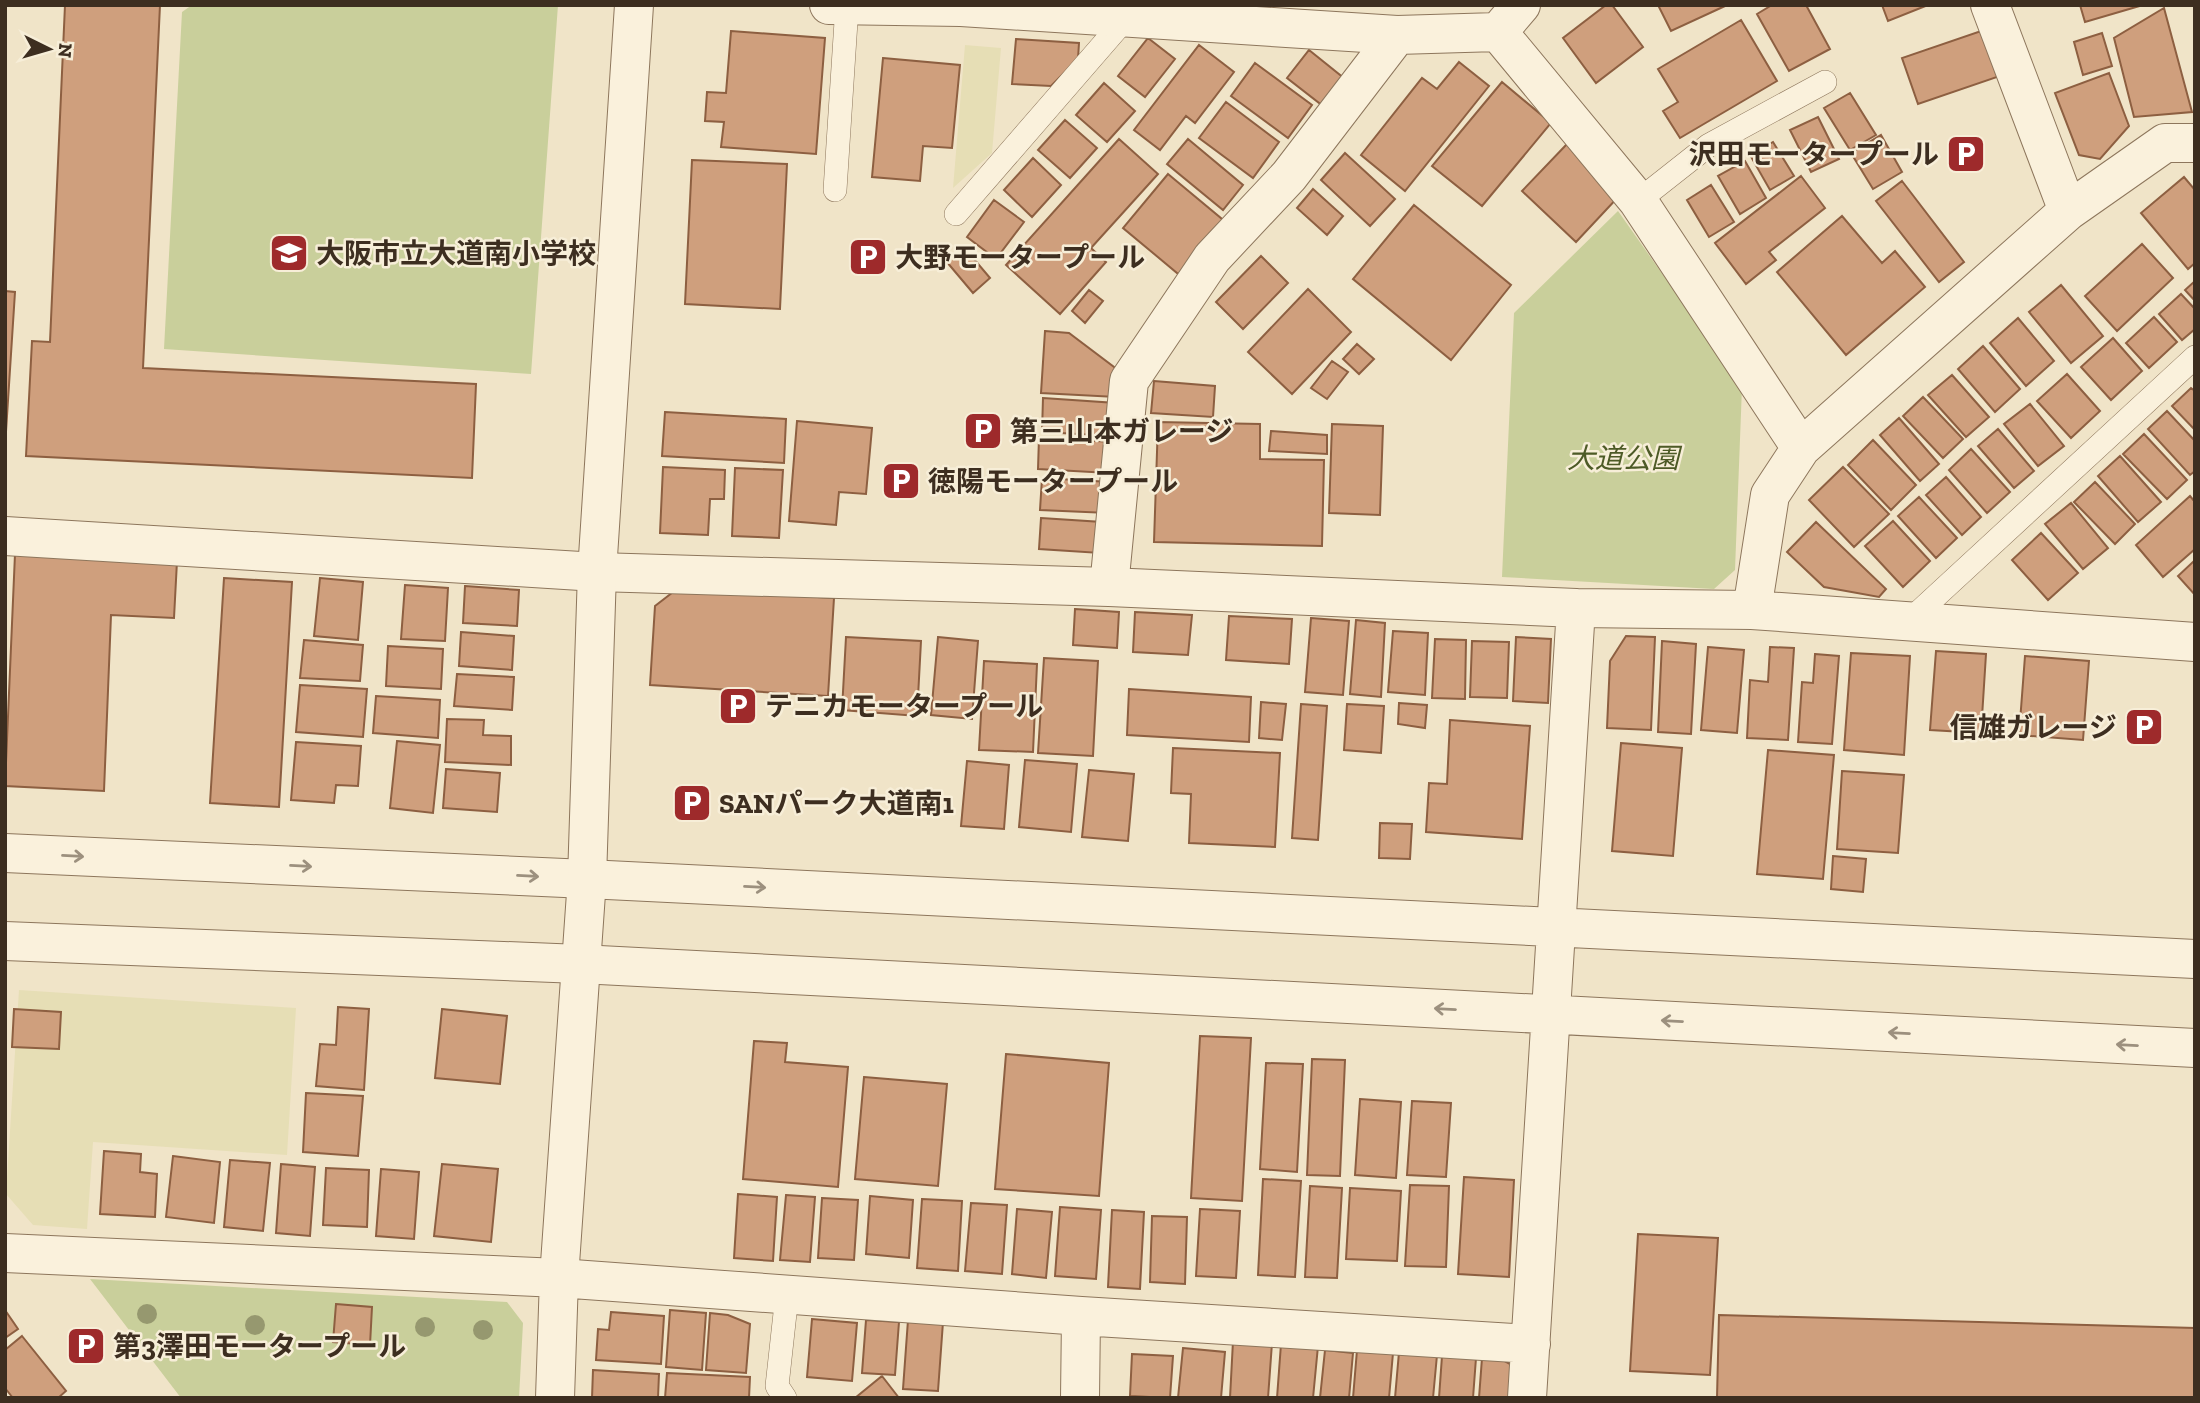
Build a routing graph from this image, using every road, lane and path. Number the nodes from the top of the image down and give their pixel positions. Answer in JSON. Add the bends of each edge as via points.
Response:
{"nodes":[{"id":1,"x":634,"y":5,"type":"edge"},
{"id":2,"x":829,"y":5,"type":"edge"},
{"id":3,"x":1990,"y":5,"type":"edge"},
{"id":4,"x":847,"y":6,"type":"edge"},
{"id":5,"x":961,"y":6,"type":"edge"},
{"id":6,"x":1127,"y":17,"type":"junction"},
{"id":7,"x":1510,"y":19,"type":"edge"},
{"id":8,"x":1397,"y":35,"type":"junction"},
{"id":9,"x":1825,"y":82,"type":"dead end"},
{"id":10,"x":2195,"y":143,"type":"edge"},
{"id":11,"x":835,"y":190,"type":"dead end"},
{"id":12,"x":1638,"y":201,"type":"junction"},
{"id":13,"x":2068,"y":211,"type":"junction"},
{"id":14,"x":956,"y":214,"type":"dead end"},
{"id":15,"x":2195,"y":357,"type":"edge"},
{"id":16,"x":1801,"y":448,"type":"junction"},
{"id":17,"x":5,"y":536,"type":"edge"},
{"id":18,"x":597,"y":572,"type":"junction"},
{"id":19,"x":1109,"y":587,"type":"junction"},
{"id":20,"x":1576,"y":608,"type":"junction"},
{"id":21,"x":1752,"y":610,"type":"junction"},
{"id":22,"x":1910,"y":620,"type":"junction"},
{"id":23,"x":2188,"y":635,"type":"edge"},
{"id":24,"x":5,"y":853,"type":"edge"},
{"id":25,"x":587,"y":879,"type":"junction"},
{"id":26,"x":1555,"y":928,"type":"junction"},
{"id":27,"x":5,"y":940,"type":"edge"},
{"id":28,"x":2195,"y":959,"type":"edge"},
{"id":29,"x":580,"y":964,"type":"junction"},
{"id":30,"x":1550,"y":1014,"type":"junction"},
{"id":31,"x":2195,"y":1048,"type":"edge"},
{"id":32,"x":5,"y":1253,"type":"edge"},
{"id":33,"x":559,"y":1278,"type":"junction"},
{"id":34,"x":787,"y":1294,"type":"junction"},
{"id":35,"x":1082,"y":1316,"type":"junction"},
{"id":36,"x":1531,"y":1344,"type":"junction"},
{"id":37,"x":555,"y":1398,"type":"edge"},
{"id":38,"x":785,"y":1398,"type":"edge"},
{"id":39,"x":1080,"y":1398,"type":"edge"},
{"id":40,"x":1527,"y":1398,"type":"edge"}],
"edges":[{"from":1,"to":18,"type":"street"},
{"from":2,"to":4,"type":"street"},
{"from":3,"to":13,"type":"street"},
{"from":4,"to":5,"type":"street"},
{"from":4,"to":11,"type":"lane"},
{"from":5,"to":6,"type":"street"},
{"from":6,"to":8,"type":"street"},
{"from":6,"to":14,"type":"lane"},
{"from":7,"to":8,"type":"street"},
{"from":7,"to":12,"type":"street"},
{"from":8,"to":19,"type":"street","via":[[1289,176],[1212,258],[1129,381]]},
{"from":9,"to":12,"type":"lane","via":[[1709,145]]},
{"from":10,"to":13,"type":"street","via":[[2165,143]]},
{"from":12,"to":16,"type":"street"},
{"from":13,"to":16,"type":"street"},
{"from":15,"to":22,"type":"lane"},
{"from":16,"to":21,"type":"street","via":[[1770,495]]},
{"from":17,"to":18,"type":"street"},
{"from":18,"to":19,"type":"street"},
{"from":18,"to":25,"type":"street"},
{"from":19,"to":20,"type":"street"},
{"from":20,"to":21,"type":"street"},
{"from":20,"to":26,"type":"street"},
{"from":21,"to":22,"type":"street"},
{"from":22,"to":23,"type":"street"},
{"from":24,"to":25,"type":"street","one_way":true},
{"from":25,"to":26,"type":"street","one_way":true},
{"from":25,"to":29,"type":"street"},
{"from":26,"to":28,"type":"street"},
{"from":26,"to":30,"type":"street"},
{"from":27,"to":29,"type":"street"},
{"from":30,"to":29,"type":"street","one_way":true},
{"from":29,"to":33,"type":"street"},
{"from":31,"to":30,"type":"street","one_way":true},
{"from":30,"to":36,"type":"street"},
{"from":32,"to":33,"type":"street"},
{"from":33,"to":34,"type":"street"},
{"from":33,"to":37,"type":"street"},
{"from":34,"to":35,"type":"street"},
{"from":34,"to":38,"type":"lane","via":[[777,1386]]},
{"from":35,"to":36,"type":"street"},
{"from":35,"to":39,"type":"street"},
{"from":36,"to":40,"type":"street"}]}
